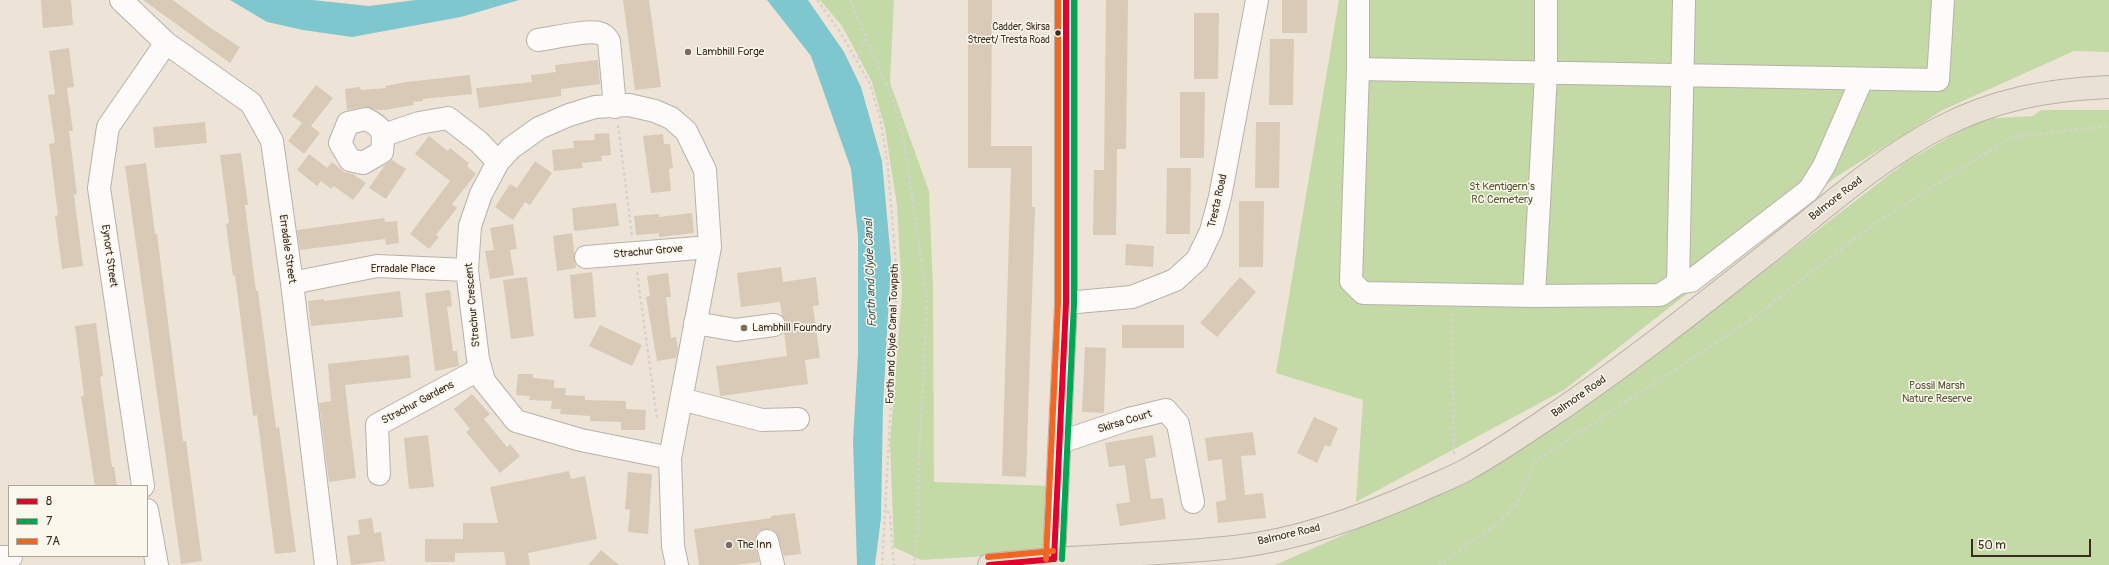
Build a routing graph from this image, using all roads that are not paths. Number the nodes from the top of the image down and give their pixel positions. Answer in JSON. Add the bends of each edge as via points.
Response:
{"nodes":[{"id":1,"x":122,"y":0,"type":"edge"},
{"id":2,"x":1066,"y":0,"type":"edge"},
{"id":3,"x":1257,"y":0,"type":"edge"},
{"id":4,"x":1358,"y":0,"type":"edge"},
{"id":5,"x":1546,"y":0,"type":"edge"},
{"id":6,"x":1684,"y":0,"type":"edge"},
{"id":7,"x":1943,"y":0,"type":"edge"},
{"id":8,"x":538,"y":40,"type":"dead end"},
{"id":9,"x":166,"y":43,"type":"junction"},
{"id":10,"x":1358,"y":69,"type":"junction"},
{"id":11,"x":1546,"y":74,"type":"junction"},
{"id":12,"x":1684,"y":76,"type":"junction"},
{"id":13,"x":1862,"y":79,"type":"junction"},
{"id":14,"x":2109,"y":88,"type":"edge"},
{"id":15,"x":615,"y":107,"type":"junction"},
{"id":16,"x":384,"y":135,"type":"dead end"},
{"id":17,"x":498,"y":162,"type":"junction"},
{"id":18,"x":710,"y":247,"type":"junction"},
{"id":19,"x":586,"y":257,"type":"dead end"},
{"id":20,"x":467,"y":270,"type":"junction"},
{"id":21,"x":292,"y":283,"type":"junction"},
{"id":22,"x":1678,"y":283,"type":"junction"},
{"id":23,"x":1534,"y":296,"type":"junction"},
{"id":24,"x":1066,"y":303,"type":"junction"},
{"id":25,"x":695,"y":323,"type":"junction"},
{"id":26,"x":774,"y":325,"type":"dead end"},
{"id":27,"x":480,"y":368,"type":"junction"},
{"id":28,"x":681,"y":399,"type":"junction"},
{"id":29,"x":798,"y":419,"type":"dead end"},
{"id":30,"x":1061,"y":442,"type":"junction"},
{"id":31,"x":670,"y":458,"type":"junction"},
{"id":32,"x":379,"y":474,"type":"dead end"},
{"id":33,"x":143,"y":485,"type":"edge"},
{"id":34,"x":1193,"y":502,"type":"dead end"},
{"id":35,"x":148,"y":516,"type":"edge"},
{"id":36,"x":768,"y":541,"type":"dead end"},
{"id":37,"x":1054,"y":559,"type":"junction"},
{"id":38,"x":157,"y":565,"type":"edge"},
{"id":39,"x":326,"y":565,"type":"edge"},
{"id":40,"x":677,"y":565,"type":"edge"},
{"id":41,"x":773,"y":565,"type":"edge"},
{"id":42,"x":989,"y":565,"type":"edge"}],
"edges":[{"from":1,"to":9,"type":"street","name":"Erradale Street"},
{"from":2,"to":24,"type":"street"},
{"from":3,"to":24,"type":"street","name":"Tresta Road","via":[[1220,196],[1211,232],[1197,260],[1175,280],[1132,296]]},
{"from":4,"to":10,"type":"street"},
{"from":5,"to":11,"type":"street"},
{"from":6,"to":12,"type":"street"},
{"from":7,"to":13,"type":"street","via":[[1938,80]]},
{"from":8,"to":15,"type":"street","via":[[593,32],[606,37]]},
{"from":9,"to":21,"type":"street","name":"Erradale Street","via":[[251,103],[272,141]]},
{"from":9,"to":33,"type":"street","name":"Eynort Street","via":[[108,127],[99,188]]},
{"from":10,"to":11,"type":"street"},
{"from":10,"to":23,"type":"street","via":[[1351,281],[1363,293]]},
{"from":11,"to":12,"type":"street"},
{"from":11,"to":23,"type":"street"},
{"from":12,"to":13,"type":"street"},
{"from":12,"to":22,"type":"street"},
{"from":13,"to":22,"type":"street","via":[[1824,166],[1809,190],[1691,281]]},
{"from":14,"to":37,"type":"main road","name":"Balmore Road","via":[[2066,89],[2024,96],[1983,109],[1940,128],[1876,167],[1632,360],[1512,443],[1454,476],[1336,524],[1285,538],[1236,547]]},
{"from":15,"to":17,"type":"street","name":"Strachur Crescent","via":[[595,107],[539,128],[511,148]]},
{"from":15,"to":18,"type":"street","name":"Strachur Crescent","via":[[629,105],[655,111],[671,118],[686,131],[705,170]]},
{"from":16,"to":17,"type":"street","via":[[419,123],[448,118],[479,142]]},
{"from":17,"to":20,"type":"street","name":"Strachur Crescent","via":[[481,194],[470,226]]},
{"from":18,"to":19,"type":"street","name":"Strachur Grove"},
{"from":18,"to":25,"type":"street","name":"Strachur Crescent"},
{"from":20,"to":21,"type":"street","name":"Erradale Place","via":[[377,266]]},
{"from":20,"to":27,"type":"street","name":"Strachur Crescent"},
{"from":21,"to":39,"type":"street","name":"Erradale Street"},
{"from":22,"to":23,"type":"street","via":[[1660,296]]},
{"from":24,"to":30,"type":"street"},
{"from":25,"to":26,"type":"street","via":[[736,330]]},
{"from":25,"to":28,"type":"street","name":"Strachur Crescent"},
{"from":27,"to":31,"type":"street","name":"Strachur Crescent","via":[[484,381],[516,421],[582,440]]},
{"from":27,"to":32,"type":"street","name":"Strachur Gardens","via":[[377,425]]},
{"from":28,"to":29,"type":"street","via":[[762,420]]},
{"from":28,"to":31,"type":"street","name":"Strachur Crescent"},
{"from":30,"to":34,"type":"street","name":"Skirsa Court","via":[[1129,419],[1166,410],[1178,424]]},
{"from":30,"to":37,"type":"street"},
{"from":31,"to":40,"type":"street","name":"Strachur Crescent","via":[[673,546]]},
{"from":35,"to":38,"type":"street"},
{"from":36,"to":41,"type":"street"},
{"from":37,"to":42,"type":"main road","name":"Balmore Road"}]}
